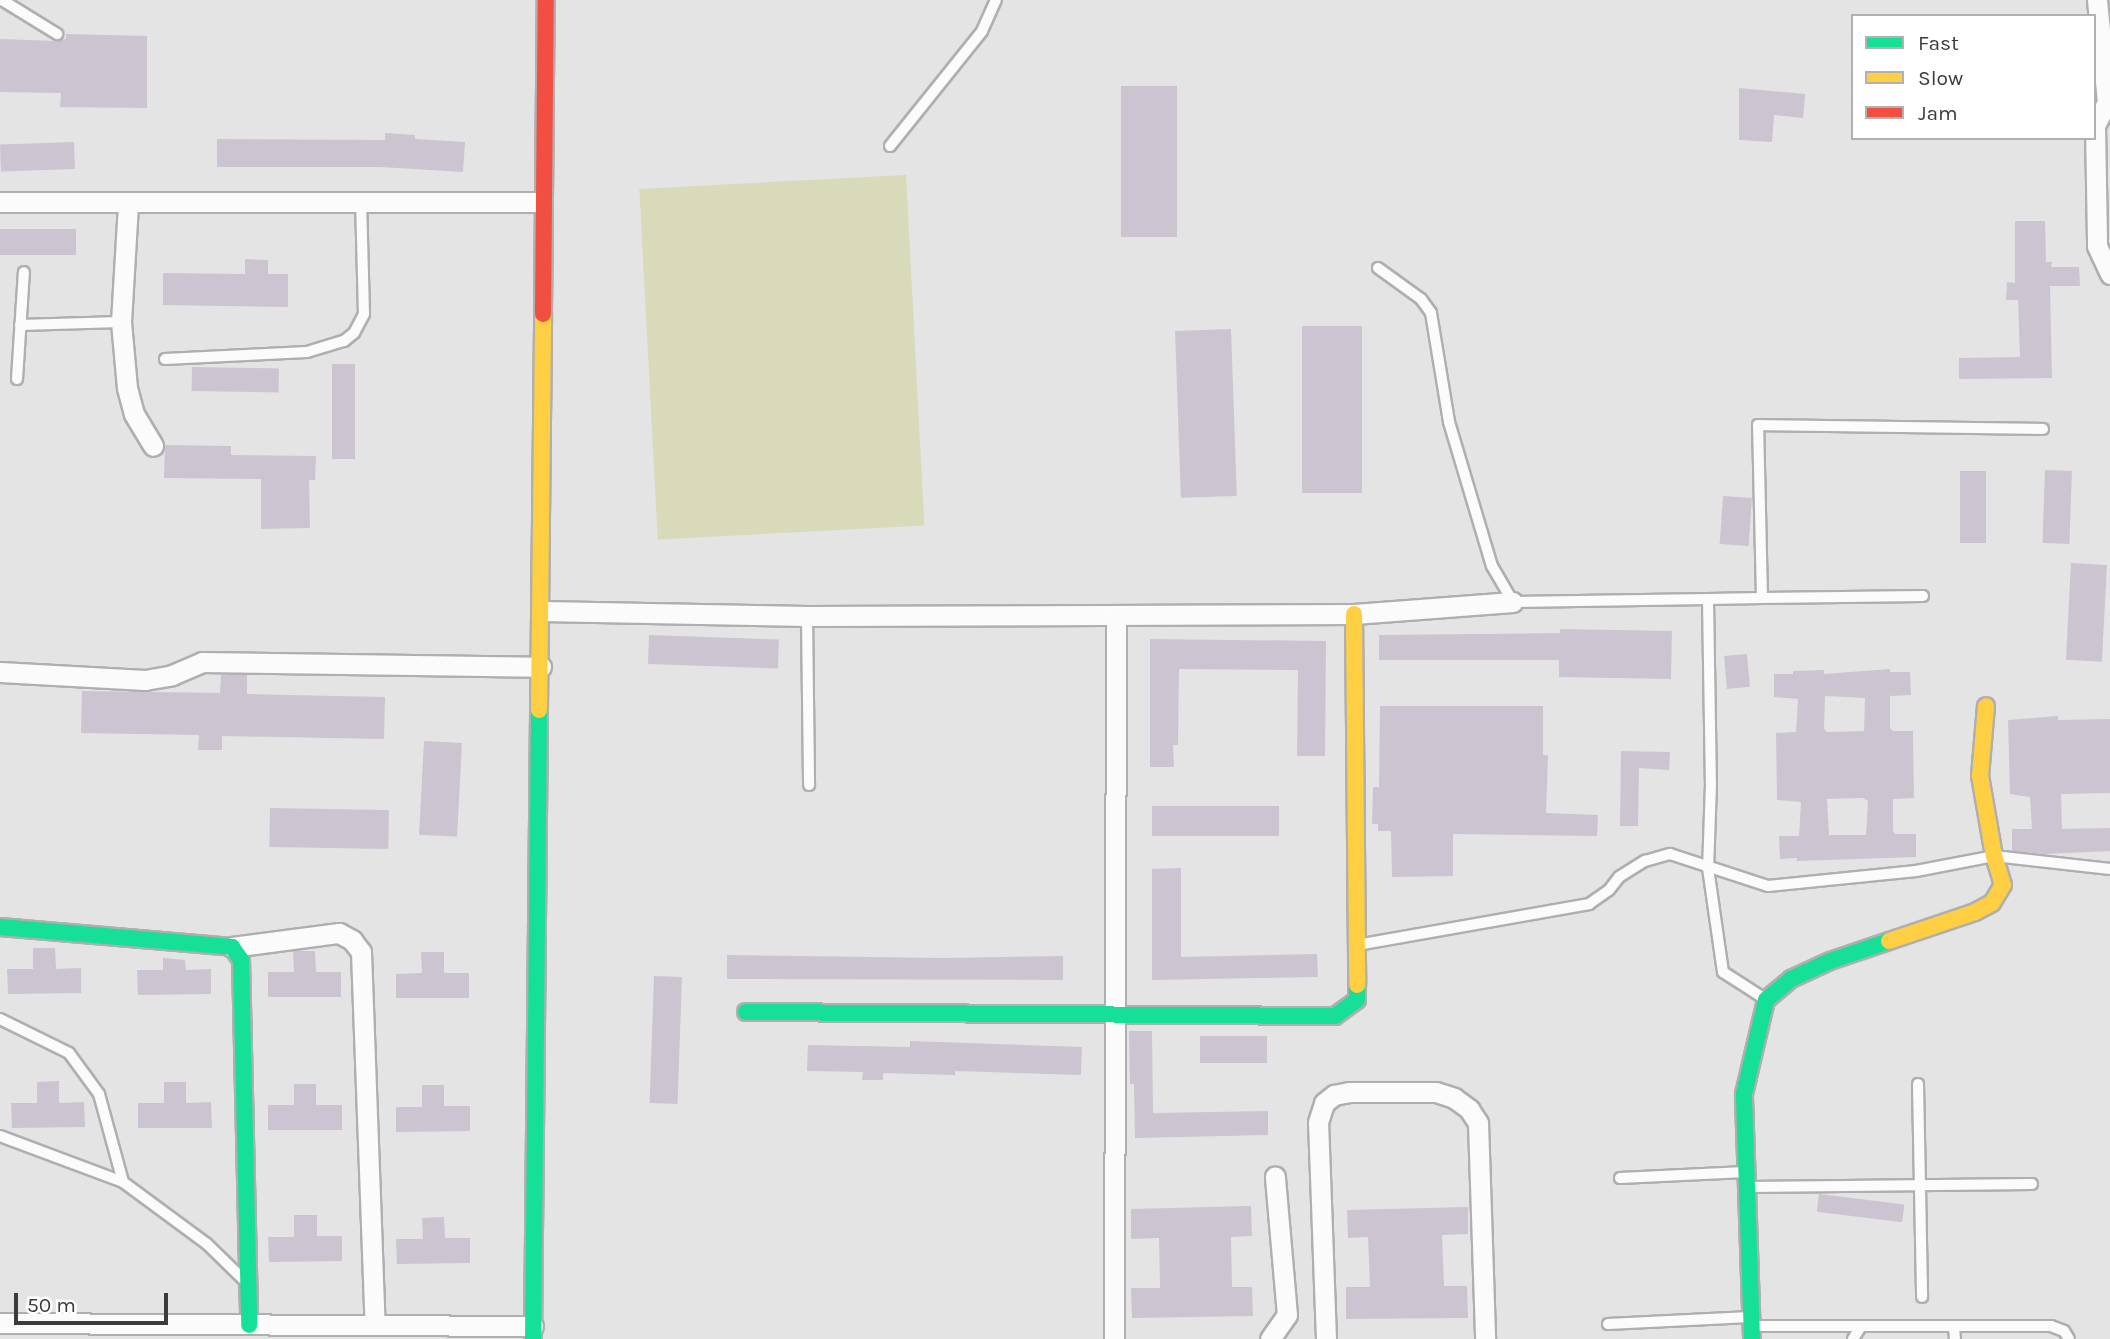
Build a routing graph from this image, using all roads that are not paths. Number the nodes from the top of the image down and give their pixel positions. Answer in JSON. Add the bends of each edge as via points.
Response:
{"nodes":[{"id":1,"x":2,"y":0,"type":"edge"},
{"id":2,"x":546,"y":0,"type":"edge"},
{"id":3,"x":996,"y":0,"type":"edge"},
{"id":4,"x":2097,"y":0,"type":"edge"},
{"id":5,"x":57,"y":34,"type":"dead end"},
{"id":6,"x":2108,"y":102,"type":"edge"},
{"id":7,"x":2096,"y":124,"type":"edge"},
{"id":8,"x":2095,"y":140,"type":"edge"},
{"id":9,"x":890,"y":146,"type":"dead end"},
{"id":10,"x":0,"y":202,"type":"edge"},
{"id":11,"x":361,"y":202,"type":"junction"},
{"id":12,"x":542,"y":202,"type":"junction"},
{"id":13,"x":128,"y":204,"type":"junction"},
{"id":14,"x":1378,"y":268,"type":"dead end"},
{"id":15,"x":24,"y":272,"type":"dead end"},
{"id":16,"x":2110,"y":274,"type":"edge"},
{"id":17,"x":121,"y":323,"type":"junction"},
{"id":18,"x":20,"y":325,"type":"junction"},
{"id":19,"x":165,"y":359,"type":"dead end"},
{"id":20,"x":17,"y":379,"type":"dead end"},
{"id":21,"x":2043,"y":429,"type":"dead end"},
{"id":22,"x":153,"y":446,"type":"dead end"},
{"id":23,"x":1923,"y":596,"type":"dead end"},
{"id":24,"x":1708,"y":598,"type":"junction"},
{"id":25,"x":1762,"y":598,"type":"junction"},
{"id":26,"x":1513,"y":602,"type":"junction"},
{"id":27,"x":542,"y":611,"type":"junction"},
{"id":28,"x":1354,"y":614,"type":"junction"},
{"id":29,"x":1116,"y":615,"type":"junction"},
{"id":30,"x":807,"y":616,"type":"junction"},
{"id":31,"x":541,"y":667,"type":"junction"},
{"id":32,"x":0,"y":672,"type":"edge"},
{"id":33,"x":1986,"y":706,"type":"dead end"},
{"id":34,"x":809,"y":785,"type":"dead end"},
{"id":35,"x":1994,"y":856,"type":"junction"},
{"id":36,"x":1708,"y":868,"type":"junction"},
{"id":37,"x":2110,"y":869,"type":"edge"},
{"id":38,"x":0,"y":927,"type":"edge"},
{"id":39,"x":1357,"y":946,"type":"junction"},
{"id":40,"x":232,"y":947,"type":"junction"},
{"id":41,"x":1766,"y":1000,"type":"junction"},
{"id":42,"x":746,"y":1012,"type":"dead end"},
{"id":43,"x":1115,"y":1016,"type":"junction"},
{"id":44,"x":0,"y":1019,"type":"edge"},
{"id":45,"x":1918,"y":1084,"type":"dead end"},
{"id":46,"x":0,"y":1136,"type":"edge"},
{"id":47,"x":1275,"y":1177,"type":"dead end"},
{"id":48,"x":1620,"y":1178,"type":"dead end"},
{"id":49,"x":1747,"y":1179,"type":"junction"},
{"id":50,"x":123,"y":1182,"type":"junction"},
{"id":51,"x":2032,"y":1184,"type":"dead end"},
{"id":52,"x":1920,"y":1185,"type":"junction"},
{"id":53,"x":248,"y":1283,"type":"junction"},
{"id":54,"x":1922,"y":1297,"type":"dead end"},
{"id":55,"x":0,"y":1323,"type":"edge"},
{"id":56,"x":1608,"y":1324,"type":"dead end"},
{"id":57,"x":248,"y":1325,"type":"junction"},
{"id":58,"x":375,"y":1325,"type":"junction"},
{"id":59,"x":1861,"y":1326,"type":"junction"},
{"id":60,"x":1954,"y":1326,"type":"junction"},
{"id":61,"x":1751,"y":1327,"type":"edge"},
{"id":62,"x":533,"y":1332,"type":"edge"},
{"id":63,"x":1114,"y":1339,"type":"edge"},
{"id":64,"x":1270,"y":1339,"type":"edge"},
{"id":65,"x":1326,"y":1339,"type":"edge"},
{"id":66,"x":1485,"y":1339,"type":"edge"},
{"id":67,"x":1853,"y":1339,"type":"edge"},
{"id":68,"x":1955,"y":1339,"type":"edge"},
{"id":69,"x":2069,"y":1339,"type":"edge"}],
"edges":[{"from":1,"to":5,"type":"lane"},
{"from":2,"to":12,"type":"street"},
{"from":3,"to":9,"type":"lane","via":[[982,31]]},
{"from":4,"to":6,"type":"street"},
{"from":6,"to":7,"type":"street"},
{"from":8,"to":16,"type":"street","via":[[2097,246]]},
{"from":10,"to":13,"type":"street"},
{"from":11,"to":12,"type":"street"},
{"from":11,"to":13,"type":"street"},
{"from":11,"to":19,"type":"lane","via":[[363,314],[354,333],[344,341],[307,352]]},
{"from":12,"to":27,"type":"street"},
{"from":13,"to":17,"type":"street"},
{"from":14,"to":26,"type":"lane","via":[[1421,299],[1431,313],[1449,422],[1492,566]]},
{"from":15,"to":18,"type":"lane"},
{"from":17,"to":18,"type":"lane"},
{"from":17,"to":22,"type":"street","via":[[134,415]]},
{"from":18,"to":20,"type":"lane"},
{"from":21,"to":25,"type":"lane","via":[[1758,425]]},
{"from":23,"to":25,"type":"lane"},
{"from":24,"to":25,"type":"lane"},
{"from":24,"to":26,"type":"lane"},
{"from":24,"to":36,"type":"lane"},
{"from":26,"to":28,"type":"street"},
{"from":27,"to":30,"type":"street"},
{"from":27,"to":31,"type":"street"},
{"from":28,"to":29,"type":"street"},
{"from":28,"to":39,"type":"street"},
{"from":29,"to":30,"type":"street"},
{"from":29,"to":43,"type":"street"},
{"from":30,"to":34,"type":"lane"},
{"from":31,"to":32,"type":"street","via":[[202,662],[173,675],[145,680]]},
{"from":31,"to":62,"type":"street"},
{"from":33,"to":35,"type":"street","via":[[1980,776]]},
{"from":35,"to":36,"type":"lane","via":[[1916,871],[1768,886]]},
{"from":35,"to":37,"type":"lane"},
{"from":35,"to":41,"type":"street","via":[[2003,885],[1992,903],[1830,961],[1791,979]]},
{"from":36,"to":39,"type":"lane","via":[[1670,854],[1645,861],[1619,877],[1589,904]]},
{"from":36,"to":41,"type":"lane","via":[[1723,972]]},
{"from":38,"to":40,"type":"street"},
{"from":39,"to":43,"type":"street","via":[[1357,1000],[1335,1016]]},
{"from":40,"to":53,"type":"street","via":[[241,960]]},
{"from":40,"to":58,"type":"street","via":[[338,933],[352,940],[361,952]]},
{"from":41,"to":49,"type":"street","via":[[1744,1094]]},
{"from":42,"to":43,"type":"street"},
{"from":43,"to":63,"type":"street"},
{"from":44,"to":50,"type":"lane","via":[[69,1053],[99,1094]]},
{"from":45,"to":52,"type":"lane"},
{"from":46,"to":50,"type":"lane"},
{"from":47,"to":64,"type":"street","via":[[1287,1315]]},
{"from":48,"to":49,"type":"lane"},
{"from":49,"to":52,"type":"lane"},
{"from":49,"to":61,"type":"street"},
{"from":50,"to":53,"type":"lane","via":[[207,1244]]},
{"from":51,"to":52,"type":"lane"},
{"from":52,"to":54,"type":"lane"},
{"from":53,"to":57,"type":"street"},
{"from":55,"to":57,"type":"street"},
{"from":56,"to":61,"type":"lane"},
{"from":57,"to":58,"type":"street"},
{"from":58,"to":62,"type":"street"},
{"from":59,"to":60,"type":"lane"},
{"from":59,"to":61,"type":"lane"},
{"from":59,"to":67,"type":"lane"},
{"from":60,"to":68,"type":"lane"},
{"from":60,"to":69,"type":"lane","via":[[2051,1326],[2064,1331]]},
{"from":65,"to":66,"type":"street","via":[[1318,1122],[1324,1103],[1349,1092],[1436,1092],[1469,1109],[1478,1123]]}]}
